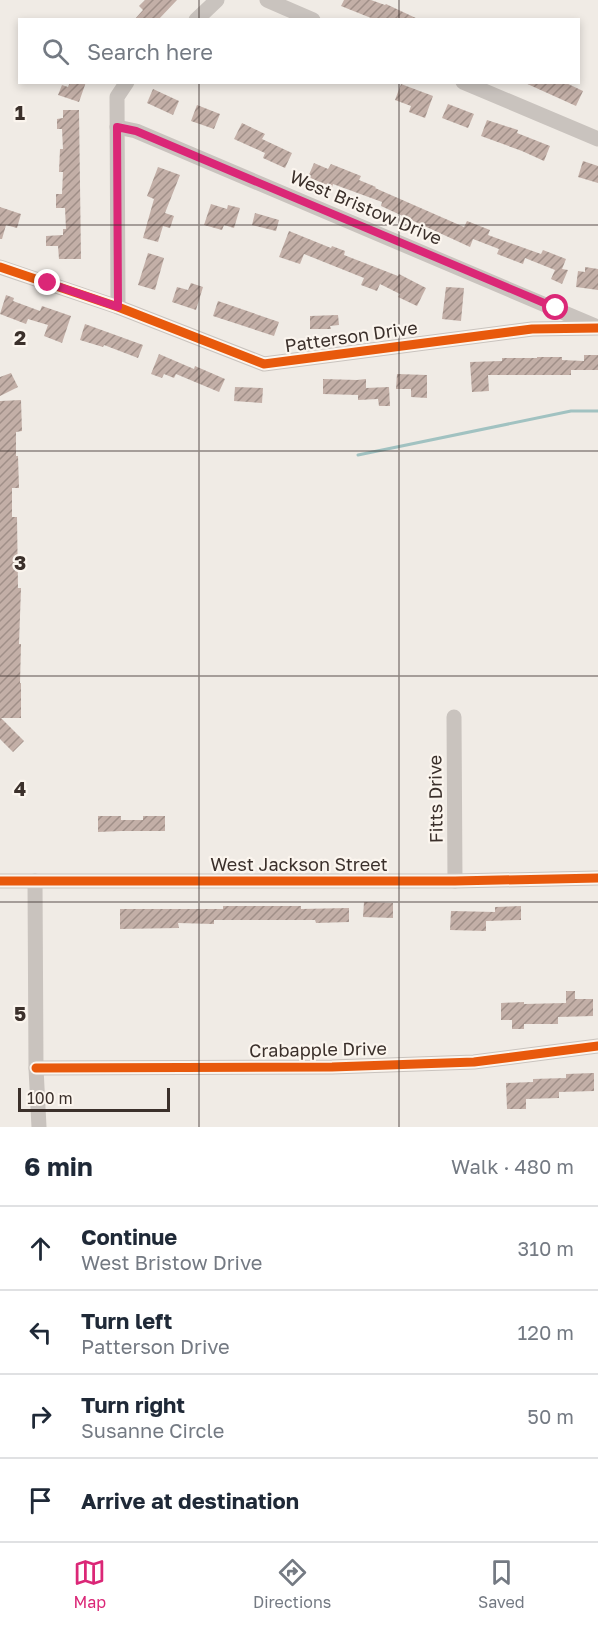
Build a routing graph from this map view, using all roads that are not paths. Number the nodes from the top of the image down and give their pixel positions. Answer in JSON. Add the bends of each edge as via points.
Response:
{"nodes":[{"id":1,"x":217,"y":0,"type":"edge"},
{"id":2,"x":267,"y":0,"type":"edge"},
{"id":3,"x":198,"y":18,"type":"edge"},
{"id":4,"x":309,"y":18,"type":"edge"},
{"id":5,"x":126,"y":84,"type":"edge"},
{"id":6,"x":468,"y":84,"type":"edge"},
{"id":7,"x":117,"y":127,"type":"junction"},
{"id":8,"x":598,"y":139,"type":"edge"},
{"id":9,"x":0,"y":267,"type":"edge"},
{"id":10,"x":118,"y":307,"type":"junction"},
{"id":11,"x":598,"y":327,"type":"edge"},
{"id":12,"x":454,"y":717,"type":"dead end"},
{"id":13,"x":598,"y":878,"type":"edge"},
{"id":14,"x":455,"y":880,"type":"junction"},
{"id":15,"x":0,"y":881,"type":"edge"},
{"id":16,"x":34,"y":881,"type":"junction"},
{"id":17,"x":598,"y":1046,"type":"edge"},
{"id":18,"x":36,"y":1068,"type":"junction"},
{"id":19,"x":39,"y":1127,"type":"edge"}],
"edges":[{"from":1,"to":3,"type":"street"},
{"from":2,"to":4,"type":"street"},
{"from":5,"to":7,"type":"street","via":[[117,97]]},
{"from":6,"to":8,"type":"street"},
{"from":7,"to":10,"type":"street"},
{"from":7,"to":11,"type":"street","name":"West Bristow Drive","via":[[136,131]]},
{"from":9,"to":10,"type":"street","name":"Patterson Drive"},
{"from":10,"to":11,"type":"street","name":"Patterson Drive","via":[[264,364],[532,329]]},
{"from":12,"to":14,"type":"street","name":"Fitts Drive"},
{"from":13,"to":14,"type":"street","name":"West Jackson Street"},
{"from":14,"to":16,"type":"street","name":"West Jackson Street"},
{"from":15,"to":16,"type":"street","name":"West Jackson Street"},
{"from":16,"to":18,"type":"street"},
{"from":17,"to":18,"type":"street","name":"Crabapple Drive","via":[[474,1062],[332,1067]]},
{"from":18,"to":19,"type":"street"}]}
